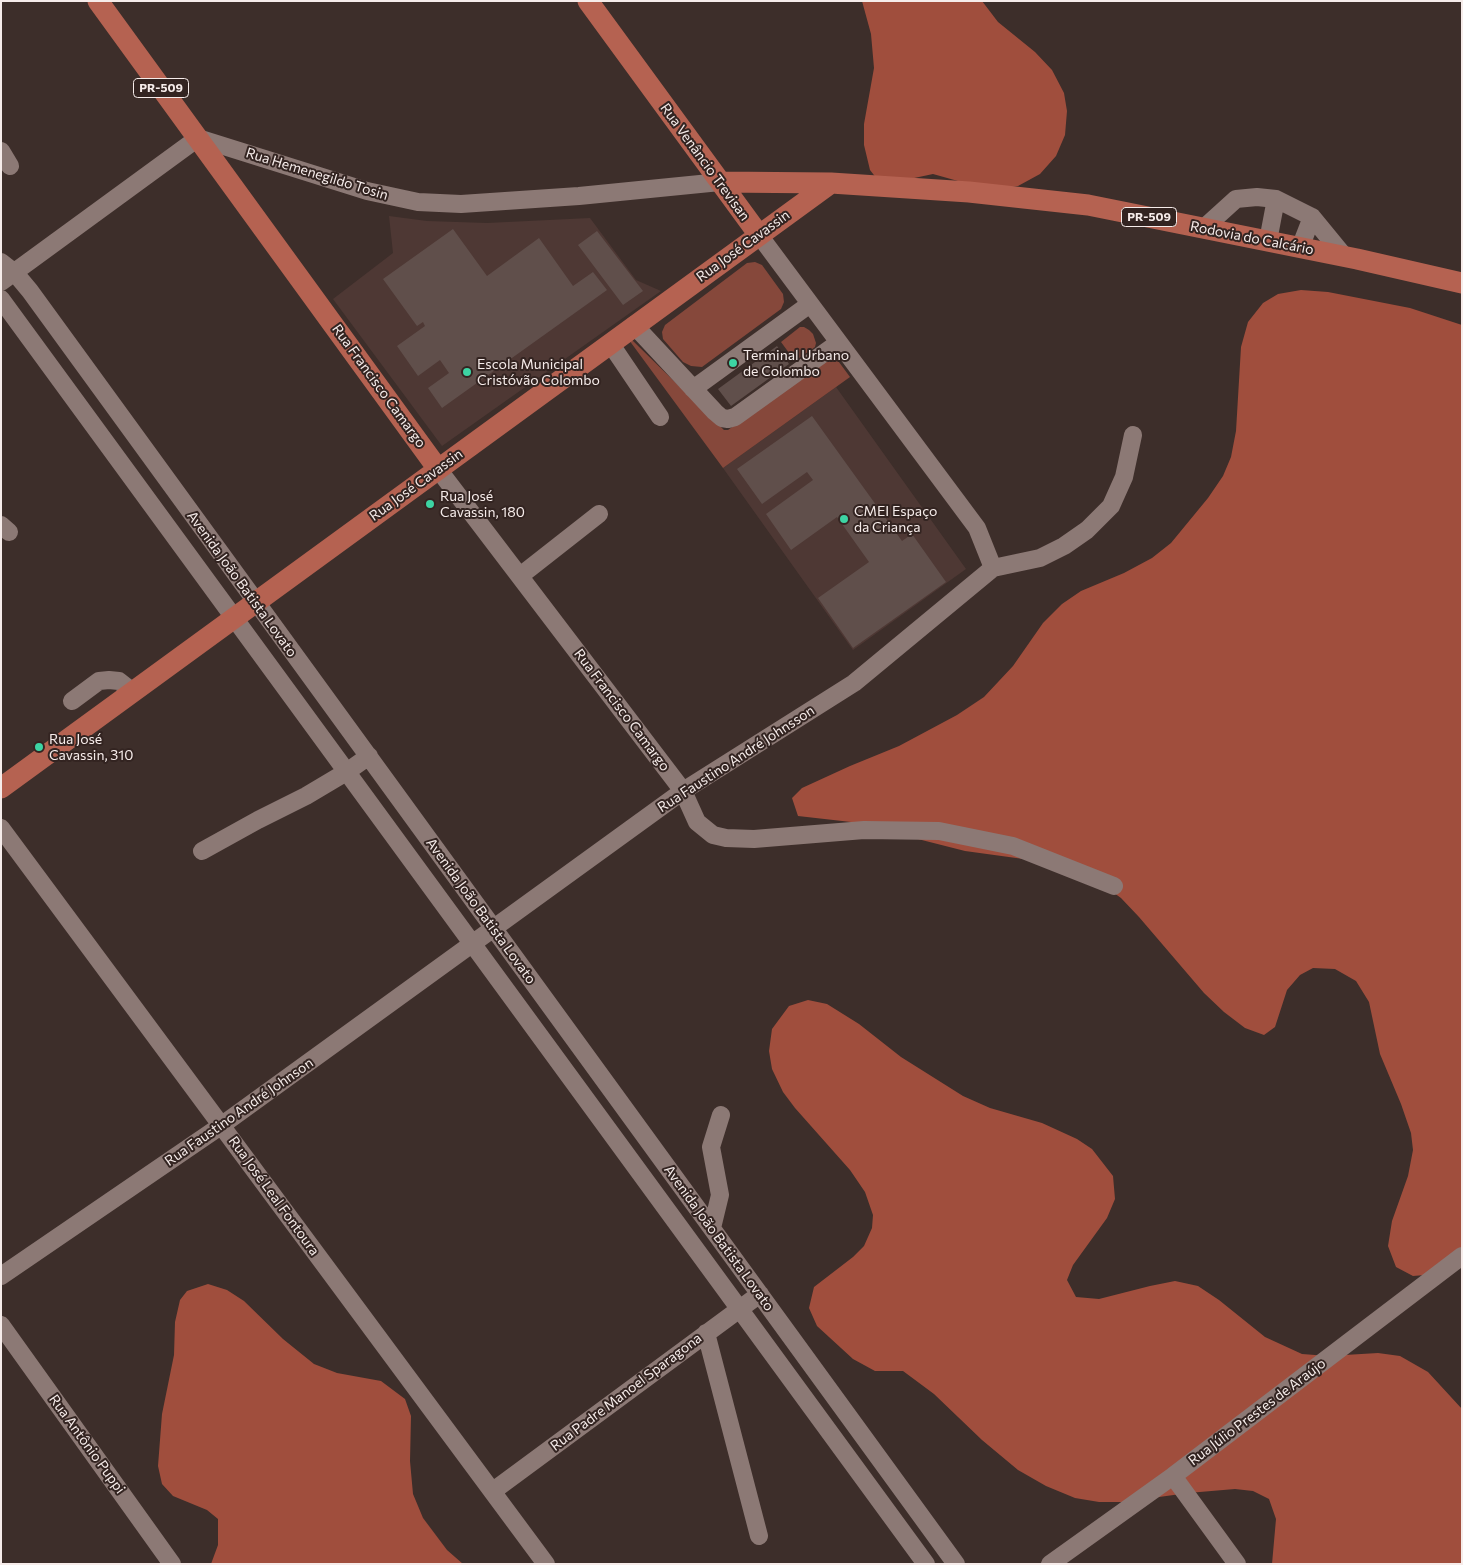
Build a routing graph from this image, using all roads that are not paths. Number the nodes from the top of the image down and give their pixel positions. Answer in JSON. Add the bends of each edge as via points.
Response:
{"nodes":[{"id":1,"x":98,"y":1,"type":"edge"},
{"id":2,"x":588,"y":1,"type":"edge"},
{"id":3,"x":198,"y":138,"type":"junction"},
{"id":4,"x":720,"y":182,"type":"junction"},
{"id":5,"x":831,"y":183,"type":"junction"},
{"id":6,"x":1276,"y":200,"type":"junction"},
{"id":7,"x":1312,"y":217,"type":"junction"},
{"id":8,"x":1204,"y":228,"type":"junction"},
{"id":9,"x":759,"y":235,"type":"junction"},
{"id":10,"x":1268,"y":241,"type":"junction"},
{"id":11,"x":1300,"y":248,"type":"junction"},
{"id":12,"x":1344,"y":256,"type":"junction"},
{"id":13,"x":6,"y":272,"type":"edge"},
{"id":14,"x":1460,"y":282,"type":"edge"},
{"id":15,"x":1,"y":299,"type":"edge"},
{"id":16,"x":810,"y":304,"type":"junction"},
{"id":17,"x":634,"y":326,"type":"junction"},
{"id":18,"x":610,"y":343,"type":"junction"},
{"id":19,"x":838,"y":343,"type":"junction"},
{"id":20,"x":693,"y":389,"type":"junction"},
{"id":21,"x":660,"y":417,"type":"dead end"},
{"id":22,"x":1133,"y":435,"type":"dead end"},
{"id":23,"x":438,"y":469,"type":"junction"},
{"id":24,"x":599,"y":514,"type":"dead end"},
{"id":25,"x":993,"y":568,"type":"junction"},
{"id":26,"x":520,"y":576,"type":"junction"},
{"id":27,"x":256,"y":602,"type":"junction"},
{"id":28,"x":234,"y":618,"type":"junction"},
{"id":29,"x":304,"y":668,"type":"junction"},
{"id":30,"x":282,"y":684,"type":"junction"},
{"id":31,"x":133,"y":692,"type":"junction"},
{"id":32,"x":72,"y":701,"type":"dead end"},
{"id":33,"x":369,"y":756,"type":"junction"},
{"id":34,"x":348,"y":771,"type":"junction"},
{"id":35,"x":1,"y":788,"type":"edge"},
{"id":36,"x":683,"y":791,"type":"junction"},
{"id":37,"x":1,"y":828,"type":"edge"},
{"id":38,"x":202,"y":851,"type":"dead end"},
{"id":39,"x":1114,"y":886,"type":"dead end"},
{"id":40,"x":494,"y":928,"type":"junction"},
{"id":41,"x":473,"y":944,"type":"junction"},
{"id":42,"x":721,"y":1115,"type":"dead end"},
{"id":43,"x":222,"y":1125,"type":"junction"},
{"id":44,"x":712,"y":1228,"type":"junction"},
{"id":45,"x":1462,"y":1256,"type":"edge"},
{"id":46,"x":1,"y":1276,"type":"edge"},
{"id":47,"x":760,"y":1294,"type":"junction"},
{"id":48,"x":740,"y":1309,"type":"junction"},
{"id":49,"x":1,"y":1325,"type":"edge"},
{"id":50,"x":706,"y":1333,"type":"junction"},
{"id":51,"x":1173,"y":1476,"type":"junction"},
{"id":52,"x":492,"y":1491,"type":"junction"},
{"id":53,"x":759,"y":1536,"type":"dead end"},
{"id":54,"x":172,"y":1564,"type":"edge"},
{"id":55,"x":546,"y":1564,"type":"edge"},
{"id":56,"x":926,"y":1564,"type":"edge"},
{"id":57,"x":956,"y":1564,"type":"edge"},
{"id":58,"x":1050,"y":1564,"type":"edge"},
{"id":59,"x":1237,"y":1564,"type":"edge"}],
"edges":[{"from":1,"to":3,"type":"main road","name":"Rua Francisco Camargo","number":"PR-509"},
{"from":2,"to":4,"type":"main road","name":"Rua Venâncio Trevisan"},
{"from":3,"to":4,"type":"street","name":"Rua Hemenegildo Tosin","number":"PR-509","via":[[367,191],[418,202],[461,204]]},
{"from":3,"to":13,"type":"street"},
{"from":3,"to":23,"type":"main road","name":"Rua Francisco Camargo"},
{"from":4,"to":5,"type":"main road","name":"Rua Hemenegildo Tosin","number":"PR-509"},
{"from":4,"to":9,"type":"main road","name":"Rua Venâncio Trevisan"},
{"from":5,"to":8,"type":"main road","name":"Rodovia do Calcário","number":"PR-509","via":[[1088,204]]},
{"from":5,"to":9,"type":"main road","name":"Rua José Cavassin"},
{"from":6,"to":7,"type":"street"},
{"from":6,"to":8,"type":"street","via":[[1257,197],[1236,199]]},
{"from":6,"to":10,"type":"street"},
{"from":7,"to":11,"type":"street"},
{"from":7,"to":12,"type":"street"},
{"from":8,"to":10,"type":"main road","name":"Rodovia do Calcário","number":"PR-509"},
{"from":9,"to":16,"type":"street","name":"Rua Venâncio Trevisan"},
{"from":9,"to":17,"type":"main road","name":"Rua José Cavassin"},
{"from":10,"to":11,"type":"main road","name":"Rodovia do Calcário","number":"PR-509"},
{"from":11,"to":12,"type":"main road","name":"Rodovia do Calcário","number":"PR-509"},
{"from":12,"to":14,"type":"main road","name":"Rodovia do Calcário","number":"PR-509"},
{"from":13,"to":27,"type":"street","name":"Avenida João Batista Lovato","via":[[30,291]]},
{"from":15,"to":28,"type":"street","name":"Avenida João Batista Lovato"},
{"from":16,"to":19,"type":"street","name":"Rua Venâncio Trevisan"},
{"from":16,"to":20,"type":"street"},
{"from":17,"to":18,"type":"main road","name":"Rua José Cavassin"},
{"from":17,"to":20,"type":"street"},
{"from":18,"to":21,"type":"street"},
{"from":18,"to":23,"type":"main road","name":"Rua José Cavassin"},
{"from":19,"to":20,"type":"street","via":[[735,417],[722,418]]},
{"from":19,"to":25,"type":"street","name":"Rua Venâncio Trevisan","via":[[977,528]]},
{"from":22,"to":25,"type":"street","via":[[1124,477],[1111,506],[1087,530],[1040,558]]},
{"from":23,"to":26,"type":"street","name":"Rua Francisco Camargo"},
{"from":23,"to":27,"type":"main road","name":"Rua José Cavassin"},
{"from":24,"to":26,"type":"street"},
{"from":25,"to":36,"type":"street","name":"Rua Faustino André Johnsson","via":[[854,683]]},
{"from":26,"to":36,"type":"street","name":"Rua Francisco Camargo"},
{"from":27,"to":28,"type":"main road","name":"Rua José Cavassin"},
{"from":27,"to":29,"type":"street","name":"Avenida João Batista Lovato"},
{"from":28,"to":30,"type":"street","name":"Avenida João Batista Lovato"},
{"from":28,"to":31,"type":"main road","name":"Rua José Cavassin"},
{"from":29,"to":30,"type":"street"},
{"from":29,"to":33,"type":"street","name":"Avenida João Batista Lovato"},
{"from":30,"to":34,"type":"street","name":"Avenida João Batista Lovato"},
{"from":31,"to":32,"type":"street","via":[[119,681],[99,681]]},
{"from":31,"to":35,"type":"main road","name":"Rua José Cavassin"},
{"from":33,"to":34,"type":"street"},
{"from":33,"to":40,"type":"street","name":"Avenida João Batista Lovato"},
{"from":34,"to":38,"type":"street"},
{"from":34,"to":41,"type":"street","name":"Avenida João Batista Lovato"},
{"from":36,"to":39,"type":"street","name":"Rua Francisco Camargo","via":[[698,822],[713,835],[726,838],[754,839],[864,830],[939,831],[1013,846]]},
{"from":36,"to":40,"type":"street","name":"Rua Faustino André Johnsson"},
{"from":37,"to":43,"type":"street","name":"Rua José Leal Fontoura"},
{"from":40,"to":41,"type":"street","name":"Rua Faustino André Johnsson"},
{"from":40,"to":44,"type":"street","name":"Avenida João Batista Lovato"},
{"from":41,"to":43,"type":"street","name":"Rua Faustino André Johnson"},
{"from":41,"to":48,"type":"street","name":"Avenida João Batista Lovato"},
{"from":42,"to":44,"type":"street","via":[[710,1147],[720,1195]]},
{"from":43,"to":46,"type":"street","name":"Rua Faustino André Johnson"},
{"from":43,"to":52,"type":"street","name":"Rua José Leal Fontoura"},
{"from":44,"to":47,"type":"street","name":"Avenida João Batista Lovato"},
{"from":45,"to":51,"type":"street","name":"Rua Júlio Prestes de Araújo"},
{"from":47,"to":48,"type":"street","name":"Rua Padre Manoel Sparagona"},
{"from":47,"to":57,"type":"street","name":"Avenida João Batista Lovato"},
{"from":48,"to":50,"type":"street","name":"Rua Padre Manoel Sparagona"},
{"from":48,"to":56,"type":"street","name":"Avenida João Batista Lovato"},
{"from":49,"to":54,"type":"street","name":"Rua Antônio Puppi"},
{"from":50,"to":52,"type":"street","name":"Rua Padre Manoel Sparagona"},
{"from":50,"to":53,"type":"street"},
{"from":51,"to":58,"type":"street","name":"Rua Júlio Prestes de Araújo"},
{"from":51,"to":59,"type":"street"},
{"from":52,"to":55,"type":"street","name":"Rua José Leal Fontoura"}]}
